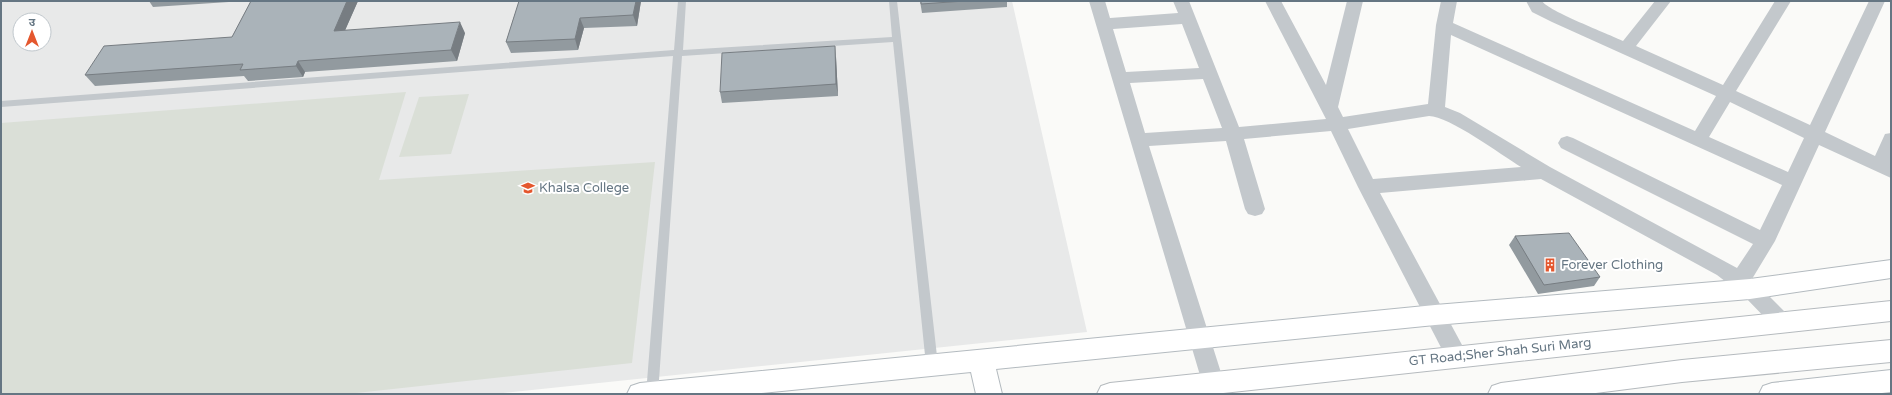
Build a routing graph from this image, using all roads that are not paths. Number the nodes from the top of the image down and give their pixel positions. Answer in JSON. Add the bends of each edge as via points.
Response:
{"nodes":[{"id":1,"x":682,"y":1,"type":"edge"},
{"id":2,"x":893,"y":1,"type":"edge"},
{"id":3,"x":1097,"y":1,"type":"edge"},
{"id":4,"x":1181,"y":1,"type":"edge"},
{"id":5,"x":1273,"y":1,"type":"edge"},
{"id":6,"x":1355,"y":1,"type":"edge"},
{"id":7,"x":1449,"y":1,"type":"edge"},
{"id":8,"x":1534,"y":1,"type":"edge"},
{"id":9,"x":1662,"y":1,"type":"edge"},
{"id":10,"x":1783,"y":1,"type":"edge"},
{"id":11,"x":1875,"y":1,"type":"edge"},
{"id":12,"x":1187,"y":18,"type":"junction"},
{"id":13,"x":1105,"y":24,"type":"junction"},
{"id":14,"x":1444,"y":25,"type":"junction"},
{"id":15,"x":898,"y":40,"type":"junction"},
{"id":16,"x":1625,"y":49,"type":"junction"},
{"id":17,"x":677,"y":54,"type":"junction"},
{"id":18,"x":1210,"y":72,"type":"junction"},
{"id":19,"x":1119,"y":78,"type":"junction"},
{"id":20,"x":1727,"y":94,"type":"junction"},
{"id":21,"x":1,"y":104,"type":"edge"},
{"id":22,"x":1329,"y":107,"type":"junction"},
{"id":23,"x":1436,"y":110,"type":"junction"},
{"id":24,"x":1337,"y":124,"type":"junction"},
{"id":25,"x":1233,"y":134,"type":"junction"},
{"id":26,"x":1814,"y":135,"type":"junction"},
{"id":27,"x":1891,"y":139,"type":"edge"},
{"id":28,"x":1138,"y":140,"type":"junction"},
{"id":29,"x":1698,"y":140,"type":"junction"},
{"id":30,"x":1567,"y":143,"type":"dead end"},
{"id":31,"x":1886,"y":168,"type":"edge"},
{"id":32,"x":1543,"y":172,"type":"junction"},
{"id":33,"x":1792,"y":182,"type":"junction"},
{"id":34,"x":1367,"y":186,"type":"junction"},
{"id":35,"x":1255,"y":209,"type":"dead end"},
{"id":36,"x":1765,"y":241,"type":"junction"},
{"id":37,"x":1891,"y":269,"type":"edge"},
{"id":38,"x":1745,"y":285,"type":"junction"},
{"id":39,"x":1891,"y":311,"type":"edge"},
{"id":40,"x":1435,"y":315,"type":"junction"},
{"id":41,"x":1782,"y":322,"type":"junction"},
{"id":42,"x":1199,"y":338,"type":"junction"},
{"id":43,"x":1891,"y":351,"type":"edge"},
{"id":44,"x":1457,"y":356,"type":"junction"},
{"id":45,"x":981,"y":360,"type":"junction"},
{"id":46,"x":932,"y":364,"type":"junction"},
{"id":47,"x":1891,"y":381,"type":"edge"},
{"id":48,"x":1213,"y":382,"type":"junction"},
{"id":49,"x":1807,"y":392,"type":"edge"},
{"id":50,"x":648,"y":394,"type":"edge"},
{"id":51,"x":989,"y":394,"type":"edge"},
{"id":52,"x":1110,"y":394,"type":"edge"},
{"id":53,"x":1501,"y":394,"type":"edge"},
{"id":54,"x":1772,"y":394,"type":"edge"}],
"edges":[{"from":1,"to":17,"type":"lane"},
{"from":2,"to":15,"type":"lane"},
{"from":3,"to":13,"type":"street"},
{"from":4,"to":12,"type":"street"},
{"from":5,"to":22,"type":"street"},
{"from":6,"to":22,"type":"street"},
{"from":7,"to":14,"type":"street"},
{"from":8,"to":16,"type":"street","via":[[1538,8]]},
{"from":9,"to":16,"type":"street"},
{"from":10,"to":20,"type":"street"},
{"from":11,"to":26,"type":"street"},
{"from":12,"to":13,"type":"street"},
{"from":12,"to":18,"type":"street"},
{"from":13,"to":19,"type":"street"},
{"from":14,"to":23,"type":"street"},
{"from":14,"to":29,"type":"street"},
{"from":15,"to":17,"type":"lane"},
{"from":15,"to":46,"type":"lane"},
{"from":16,"to":20,"type":"street"},
{"from":17,"to":21,"type":"lane"},
{"from":17,"to":50,"type":"lane"},
{"from":18,"to":19,"type":"street"},
{"from":18,"to":25,"type":"street"},
{"from":19,"to":28,"type":"street"},
{"from":20,"to":26,"type":"street"},
{"from":20,"to":29,"type":"street"},
{"from":22,"to":24,"type":"street"},
{"from":23,"to":24,"type":"street"},
{"from":23,"to":32,"type":"street","via":[[1454,117]]},
{"from":24,"to":25,"type":"street"},
{"from":24,"to":34,"type":"street"},
{"from":25,"to":28,"type":"street"},
{"from":25,"to":35,"type":"street"},
{"from":26,"to":31,"type":"street"},
{"from":26,"to":33,"type":"street"},
{"from":27,"to":31,"type":"street"},
{"from":28,"to":42,"type":"street"},
{"from":29,"to":33,"type":"street"},
{"from":30,"to":36,"type":"street"},
{"from":32,"to":34,"type":"street"},
{"from":32,"to":38,"type":"street","via":[[1714,263]]},
{"from":33,"to":36,"type":"street"},
{"from":34,"to":40,"type":"street"},
{"from":36,"to":38,"type":"street"},
{"from":37,"to":38,"type":"main road"},
{"from":38,"to":40,"type":"main road"},
{"from":38,"to":41,"type":"street"},
{"from":39,"to":41,"type":"main road","name":"GT Road;Sher Shah Suri Marg"},
{"from":40,"to":42,"type":"main road"},
{"from":40,"to":44,"type":"street"},
{"from":41,"to":44,"type":"main road","name":"GT Road;Sher Shah Suri Marg"},
{"from":42,"to":45,"type":"main road"},
{"from":42,"to":48,"type":"street"},
{"from":43,"to":53,"type":"main road","via":[[1682,372]]},
{"from":44,"to":48,"type":"main road","name":"GT Road;Sher Shah Suri Marg"},
{"from":45,"to":46,"type":"main road"},
{"from":45,"to":51,"type":"main road"},
{"from":46,"to":50,"type":"main road"},
{"from":47,"to":49,"type":"main road"},
{"from":48,"to":52,"type":"main road","name":"GT Road;Sher Shah Suri Marg"},
{"from":49,"to":54,"type":"main road"}]}
